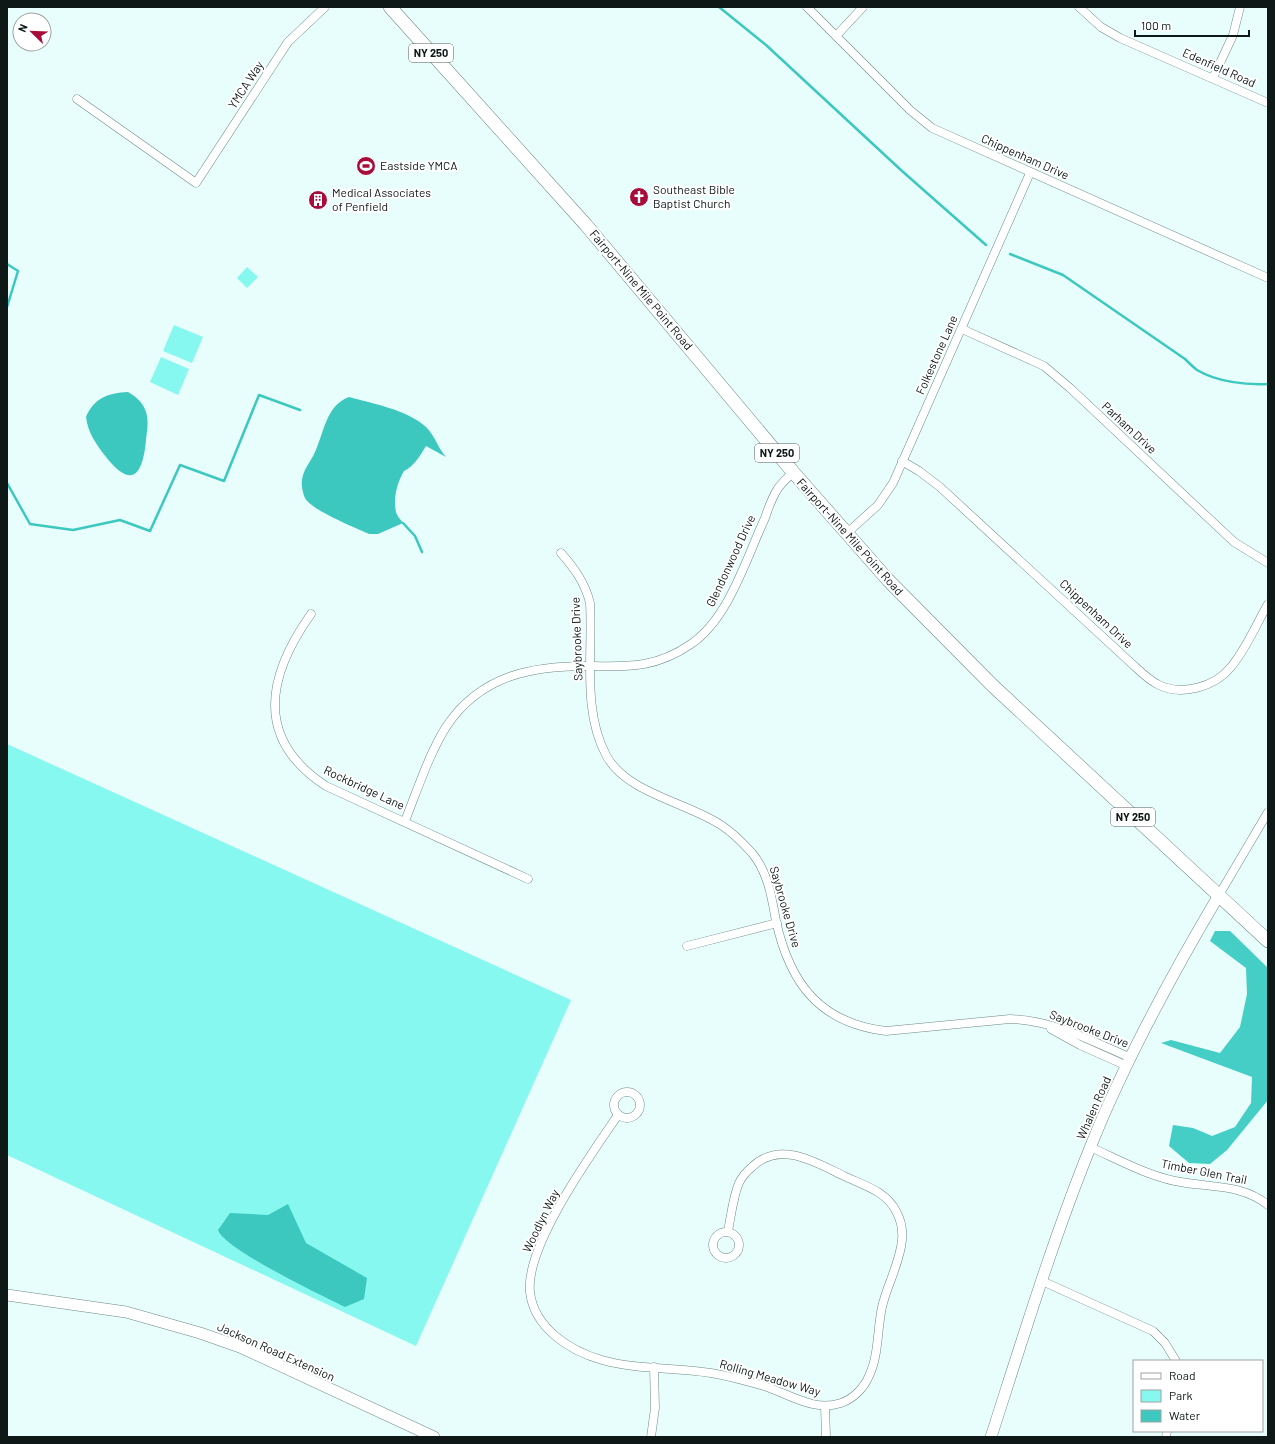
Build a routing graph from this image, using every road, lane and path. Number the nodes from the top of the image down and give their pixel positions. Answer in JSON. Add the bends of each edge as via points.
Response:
{"nodes":[{"id":1,"x":325,"y":7,"type":"edge"},
{"id":2,"x":390,"y":7,"type":"edge"},
{"id":3,"x":807,"y":7,"type":"edge"},
{"id":4,"x":863,"y":7,"type":"edge"},
{"id":5,"x":1079,"y":7,"type":"edge"},
{"id":6,"x":1240,"y":7,"type":"edge"},
{"id":7,"x":836,"y":36,"type":"junction"},
{"id":8,"x":1213,"y":78,"type":"junction"},
{"id":9,"x":77,"y":99,"type":"dead end"},
{"id":10,"x":1268,"y":103,"type":"edge"},
{"id":11,"x":1030,"y":173,"type":"junction"},
{"id":12,"x":1268,"y":278,"type":"edge"},
{"id":13,"x":962,"y":329,"type":"junction"},
{"id":14,"x":902,"y":461,"type":"junction"},
{"id":15,"x":794,"y":472,"type":"junction"},
{"id":16,"x":846,"y":534,"type":"junction"},
{"id":17,"x":561,"y":553,"type":"dead end"},
{"id":18,"x":1268,"y":563,"type":"edge"},
{"id":19,"x":1268,"y":604,"type":"edge"},
{"id":20,"x":311,"y":614,"type":"dead end"},
{"id":21,"x":591,"y":666,"type":"junction"},
{"id":22,"x":1268,"y":812,"type":"edge"},
{"id":23,"x":405,"y":821,"type":"junction"},
{"id":24,"x":528,"y":879,"type":"dead end"},
{"id":25,"x":1219,"y":895,"type":"junction"},
{"id":26,"x":777,"y":923,"type":"junction"},
{"id":27,"x":1268,"y":941,"type":"edge"},
{"id":28,"x":687,"y":946,"type":"dead end"},
{"id":29,"x":1129,"y":1062,"type":"junction"},
{"id":30,"x":618,"y":1115,"type":"dead end"},
{"id":31,"x":1090,"y":1147,"type":"junction"},
{"id":32,"x":1268,"y":1205,"type":"edge"},
{"id":33,"x":728,"y":1231,"type":"dead end"},
{"id":34,"x":1042,"y":1281,"type":"junction"},
{"id":35,"x":7,"y":1295,"type":"edge"},
{"id":36,"x":1175,"y":1360,"type":"edge"},
{"id":37,"x":654,"y":1367,"type":"junction"},
{"id":38,"x":825,"y":1406,"type":"junction"},
{"id":39,"x":434,"y":1437,"type":"edge"},
{"id":40,"x":651,"y":1437,"type":"edge"},
{"id":41,"x":826,"y":1437,"type":"edge"},
{"id":42,"x":991,"y":1437,"type":"edge"}],
"edges":[{"from":1,"to":9,"type":"street","name":"YMCA Way","via":[[288,42],[196,183]]},
{"from":2,"to":15,"type":"main road","name":"Fairport-Nine Mile Point Road","number":"NY 250","via":[[586,225]]},
{"from":3,"to":7,"type":"street","name":"Chippenham Drive"},
{"from":4,"to":7,"type":"street"},
{"from":5,"to":8,"type":"street","name":"Edenfield Road","via":[[1101,27],[1120,38]]},
{"from":6,"to":8,"type":"street","via":[[1233,35]]},
{"from":7,"to":11,"type":"street","name":"Chippenham Drive","via":[[922,121]]},
{"from":8,"to":10,"type":"street","name":"Edenfield Road"},
{"from":11,"to":12,"type":"street","name":"Chippenham Drive"},
{"from":11,"to":13,"type":"street","name":"Folkestone Lane"},
{"from":13,"to":14,"type":"street","name":"Folkestone Lane"},
{"from":13,"to":18,"type":"street","name":"Parham Drive","via":[[1044,366],[1234,542]]},
{"from":14,"to":16,"type":"street","name":"Folkestone Lane","via":[[884,498]]},
{"from":14,"to":19,"type":"street","name":"Chippenham Drive","via":[[940,487],[1135,666],[1159,685],[1176,689],[1194,688],[1220,678],[1231,667]]},
{"from":15,"to":16,"type":"main road","name":"Fairport-Nine Mile Point Road","number":"NY 250"},
{"from":15,"to":21,"type":"street","name":"Glendonwood Drive","via":[[776,491],[730,597],[707,630],[691,644],[657,662],[638,666]]},
{"from":16,"to":25,"type":"main road","name":"Fairport-Nine Mile Point Road","number":"NY 250","via":[[981,675]]},
{"from":17,"to":21,"type":"street","name":"Saybrooke Drive","via":[[577,571],[590,603]]},
{"from":20,"to":23,"type":"street","name":"Rockbridge Lane","via":[[289,652],[275,693],[276,718],[286,748],[304,770],[326,786]]},
{"from":21,"to":23,"type":"street","name":"Glendonwood Drive","via":[[535,669],[509,676],[474,697],[446,727]]},
{"from":21,"to":26,"type":"street","name":"Saybrooke Drive","via":[[593,723],[607,757],[632,782],[709,818],[744,844],[764,872]]},
{"from":22,"to":25,"type":"street","name":"Whalen Road"},
{"from":23,"to":24,"type":"street","name":"Rockbridge Lane"},
{"from":25,"to":27,"type":"main road","name":"Fairport-Nine Mile Point Road","number":"NY 250"},
{"from":25,"to":29,"type":"street","name":"Whalen Road","via":[[1172,976]]},
{"from":26,"to":28,"type":"street"},
{"from":26,"to":29,"type":"street","name":"Saybrooke Drive","via":[[788,963],[806,993],[834,1016],[850,1024],[886,1032],[1010,1019],[1039,1022],[1080,1045]]},
{"from":29,"to":31,"type":"street","name":"Whalen Road"},
{"from":30,"to":37,"type":"street","name":"Woodlyn Way","via":[[574,1181],[539,1247],[533,1266],[530,1292],[540,1319],[549,1331],[570,1347],[585,1355],[615,1364]]},
{"from":31,"to":32,"type":"street","name":"Timber Glen Trail","via":[[1159,1176],[1176,1181],[1241,1190]]},
{"from":31,"to":34,"type":"street","name":"Whalen Road"},
{"from":33,"to":38,"type":"street","name":"Rolling Meadow Way","via":[[740,1181],[758,1162],[778,1154],[802,1157],[874,1190],[886,1198],[896,1212],[902,1228],[902,1240],[882,1306],[869,1377],[853,1396],[842,1403]]},
{"from":34,"to":36,"type":"street","via":[[1148,1328],[1165,1343]]},
{"from":34,"to":42,"type":"street","name":"Whalen Road"},
{"from":35,"to":39,"type":"street","name":"Jackson Road Extension","via":[[126,1312],[200,1333],[240,1347]]},
{"from":37,"to":38,"type":"street","name":"Rolling Meadow Way","via":[[735,1378],[765,1386],[811,1404]]},
{"from":37,"to":40,"type":"street","via":[[655,1408]]},
{"from":38,"to":41,"type":"street"}]}
